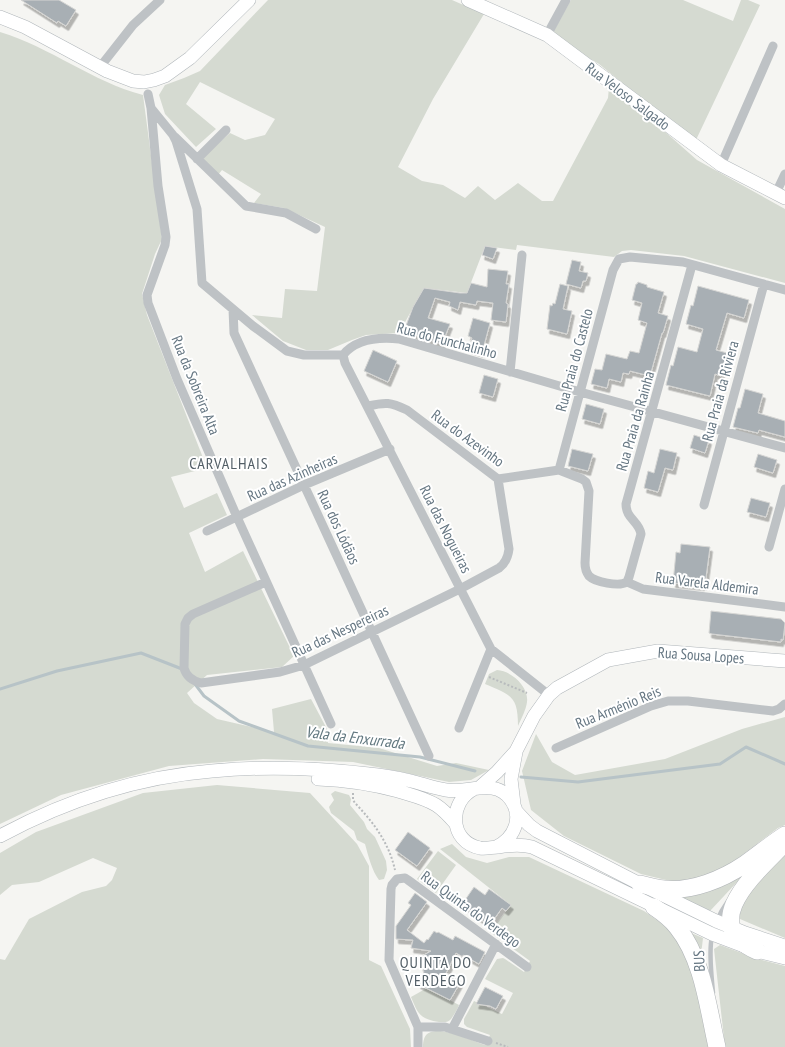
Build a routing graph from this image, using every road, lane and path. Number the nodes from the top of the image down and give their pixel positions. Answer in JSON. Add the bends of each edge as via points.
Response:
{"nodes":[{"id":1,"x":160,"y":0,"type":"edge"},
{"id":2,"x":249,"y":0,"type":"edge"},
{"id":3,"x":566,"y":0,"type":"edge"},
{"id":4,"x":472,"y":1,"type":"edge"},
{"id":5,"x":0,"y":17,"type":"edge"},
{"id":6,"x":547,"y":35,"type":"junction"},
{"id":7,"x":773,"y":46,"type":"dead end"},
{"id":8,"x":100,"y":67,"type":"junction"},
{"id":9,"x":158,"y":78,"type":"junction"},
{"id":10,"x":140,"y":81,"type":"junction"},
{"id":11,"x":148,"y":94,"type":"junction"},
{"id":12,"x":151,"y":108,"type":"junction"},
{"id":13,"x":226,"y":130,"type":"dead end"},
{"id":14,"x":173,"y":135,"type":"junction"},
{"id":15,"x":197,"y":159,"type":"junction"},
{"id":16,"x":721,"y":165,"type":"junction"},
{"id":17,"x":785,"y":174,"type":"edge"},
{"id":18,"x":781,"y":195,"type":"edge"},
{"id":19,"x":316,"y":229,"type":"dead end"},
{"id":20,"x":522,"y":255,"type":"dead end"},
{"id":21,"x":692,"y":265,"type":"junction"},
{"id":22,"x":764,"y":284,"type":"junction"},
{"id":23,"x":785,"y":290,"type":"edge"},
{"id":24,"x":233,"y":309,"type":"junction"},
{"id":25,"x":343,"y":355,"type":"junction"},
{"id":26,"x":510,"y":372,"type":"junction"},
{"id":27,"x":580,"y":392,"type":"junction"},
{"id":28,"x":368,"y":406,"type":"junction"},
{"id":29,"x":652,"y":412,"type":"junction"},
{"id":30,"x":724,"y":432,"type":"junction"},
{"id":31,"x":785,"y":448,"type":"edge"},
{"id":32,"x":390,"y":449,"type":"junction"},
{"id":33,"x":559,"y":470,"type":"junction"},
{"id":34,"x":498,"y":479,"type":"junction"},
{"id":35,"x":304,"y":485,"type":"junction"},
{"id":36,"x":785,"y":489,"type":"edge"},
{"id":37,"x":704,"y":505,"type":"dead end"},
{"id":38,"x":237,"y":517,"type":"junction"},
{"id":39,"x":207,"y":531,"type":"dead end"},
{"id":40,"x":769,"y":547,"type":"dead end"},
{"id":41,"x":266,"y":582,"type":"junction"},
{"id":42,"x":627,"y":582,"type":"junction"},
{"id":43,"x":460,"y":589,"type":"junction"},
{"id":44,"x":785,"y":607,"type":"edge"},
{"id":45,"x":372,"y":632,"type":"junction"},
{"id":46,"x":491,"y":649,"type":"junction"},
{"id":47,"x":785,"y":661,"type":"edge"},
{"id":48,"x":304,"y":665,"type":"junction"},
{"id":49,"x":488,"y":676,"type":"dead end"},
{"id":50,"x":527,"y":693,"type":"dead end"},
{"id":51,"x":549,"y":695,"type":"junction"},
{"id":52,"x":785,"y":704,"type":"edge"},
{"id":53,"x":331,"y":724,"type":"dead end"},
{"id":54,"x":458,"y":728,"type":"dead end"},
{"id":55,"x":556,"y":748,"type":"dead end"},
{"id":56,"x":516,"y":751,"type":"junction"},
{"id":57,"x":429,"y":756,"type":"dead end"},
{"id":58,"x":478,"y":788,"type":"junction"},
{"id":59,"x":353,"y":792,"type":"dead end"},
{"id":60,"x":515,"y":808,"type":"junction"},
{"id":61,"x":456,"y":824,"type":"junction"},
{"id":62,"x":785,"y":835,"type":"edge"},
{"id":63,"x":0,"y":836,"type":"edge"},
{"id":64,"x":0,"y":843,"type":"edge"},
{"id":65,"x":785,"y":843,"type":"edge"},
{"id":66,"x":496,"y":847,"type":"junction"},
{"id":67,"x":397,"y":879,"type":"junction"},
{"id":68,"x":640,"y":884,"type":"junction"},
{"id":69,"x":745,"y":885,"type":"junction"},
{"id":70,"x":654,"y":907,"type":"junction"},
{"id":71,"x":716,"y":920,"type":"junction"},
{"id":72,"x":732,"y":928,"type":"junction"},
{"id":73,"x":712,"y":934,"type":"junction"},
{"id":74,"x":496,"y":944,"type":"junction"},
{"id":75,"x":785,"y":946,"type":"edge"},
{"id":76,"x":757,"y":951,"type":"junction"},
{"id":77,"x":785,"y":958,"type":"edge"},
{"id":78,"x":527,"y":967,"type":"dead end"},
{"id":79,"x":714,"y":997,"type":"dead end"},
{"id":80,"x":715,"y":1011,"type":"dead end"},
{"id":81,"x":418,"y":1027,"type":"junction"},
{"id":82,"x":452,"y":1029,"type":"junction"},
{"id":83,"x":488,"y":1041,"type":"dead end"},
{"id":84,"x":418,"y":1047,"type":"edge"},
{"id":85,"x":718,"y":1047,"type":"edge"}],
"edges":[{"from":1,"to":8,"type":"street","via":[[133,25]]},
{"from":2,"to":9,"type":"main road","via":[[190,58],[177,69]]},
{"from":3,"to":6,"type":"street"},
{"from":4,"to":6,"type":"main road","name":"Rua Veloso Salgado"},
{"from":5,"to":8,"type":"main road","via":[[25,27]]},
{"from":6,"to":16,"type":"main road","name":"Rua Veloso Salgado"},
{"from":7,"to":16,"type":"street"},
{"from":8,"to":10,"type":"main road","via":[[132,81]]},
{"from":9,"to":10,"type":"main road"},
{"from":9,"to":11,"type":"street"},
{"from":10,"to":11,"type":"street"},
{"from":11,"to":12,"type":"street"},
{"from":12,"to":14,"type":"street"},
{"from":12,"to":38,"type":"street","name":"Rua da Sobreira Alta","via":[[158,186],[166,237],[147,295],[148,303],[177,379]]},
{"from":13,"to":15,"type":"street"},
{"from":14,"to":15,"type":"street"},
{"from":14,"to":24,"type":"street","via":[[197,209],[202,283]]},
{"from":15,"to":19,"type":"street","via":[[246,206],[286,213]]},
{"from":16,"to":18,"type":"main road","name":"Rua Veloso Salgado"},
{"from":17,"to":18,"type":"street"},
{"from":20,"to":26,"type":"street"},
{"from":21,"to":22,"type":"street"},
{"from":21,"to":27,"type":"street","name":"Rua Praia do Castelo","via":[[630,257],[616,262]]},
{"from":21,"to":29,"type":"street","name":"Rua Praia da Rainha"},
{"from":22,"to":23,"type":"street"},
{"from":22,"to":30,"type":"street","name":"Rua Praia da Riviera"},
{"from":24,"to":25,"type":"street","via":[[287,351],[304,355]]},
{"from":24,"to":35,"type":"street","name":"Rua dos Lódãos","via":[[234,333]]},
{"from":25,"to":26,"type":"street","name":"Rua do Funchalinho","via":[[361,342],[374,339],[404,340]]},
{"from":25,"to":28,"type":"street","name":"Rua das Nogueiras"},
{"from":26,"to":27,"type":"street","name":"Rua do Funchalinho"},
{"from":27,"to":29,"type":"street","name":"Rua do Funchalinho"},
{"from":27,"to":33,"type":"street","name":"Rua Praia do Castelo"},
{"from":28,"to":32,"type":"street","name":"Rua das Nogueiras"},
{"from":28,"to":34,"type":"street","name":"Rua do Azevinho","via":[[385,402],[407,410]]},
{"from":29,"to":30,"type":"street","name":"Rua do Funchalinho"},
{"from":29,"to":42,"type":"street","name":"Rua Praia da Rainha","via":[[626,504],[628,514],[639,527],[641,534]]},
{"from":30,"to":31,"type":"street","name":"Rua do Funchalinho"},
{"from":30,"to":37,"type":"street","name":"Rua Praia da Riviera"},
{"from":32,"to":35,"type":"street","name":"Rua das Azinheiras"},
{"from":32,"to":43,"type":"street","name":"Rua das Nogueiras"},
{"from":33,"to":34,"type":"street","name":"Rua do Azevinho"},
{"from":33,"to":42,"type":"street","name":"Rua do Azevinho","via":[[582,479],[588,487],[585,563],[588,574],[596,580],[617,584]]},
{"from":34,"to":43,"type":"street","name":"Rua das Nespereiras","via":[[508,549],[507,559],[500,568]]},
{"from":35,"to":38,"type":"street","name":"Rua das Azinheiras"},
{"from":35,"to":45,"type":"street","name":"Rua dos Lódãos"},
{"from":36,"to":40,"type":"street"},
{"from":38,"to":39,"type":"street","name":"Rua das Azinheiras"},
{"from":38,"to":41,"type":"street","name":"Rua da Sobreira Alta"},
{"from":41,"to":48,"type":"street","name":"Rua da Sobreira Alta"},
{"from":41,"to":48,"type":"street","name":"Rua das Nespereiras","via":[[190,616],[184,627],[185,671],[191,679],[201,683],[280,672]]},
{"from":42,"to":44,"type":"street","name":"Rua Varela Aldemira","via":[[643,589]]},
{"from":43,"to":45,"type":"street","name":"Rua das Nespereiras"},
{"from":43,"to":46,"type":"street","name":"Rua das Nogueiras"},
{"from":45,"to":48,"type":"street","name":"Rua das Nespereiras"},
{"from":45,"to":57,"type":"street","name":"Rua dos Lódãos"},
{"from":46,"to":51,"type":"street","name":"Rua das Nogueiras"},
{"from":46,"to":54,"type":"street"},
{"from":47,"to":51,"type":"main road","name":"Rua Sousa Lopes","via":[[658,650],[608,660]]},
{"from":48,"to":53,"type":"street","name":"Rua da Sobreira Alta"},
{"from":49,"to":50,"type":"path"},
{"from":51,"to":56,"type":"main road","name":"Rua Sousa Lopes","via":[[534,716]]},
{"from":52,"to":55,"type":"street","name":"Rua Arménio Reis","via":[[773,711],[668,701]]},
{"from":56,"to":58,"type":"main road","name":"Rua Sousa Lopes"},
{"from":56,"to":60,"type":"main road","name":"Rua Sousa Lopes","via":[[511,779]]},
{"from":58,"to":60,"type":"main road","via":[[490,787],[503,792]]},
{"from":58,"to":61,"type":"main road","via":[[466,794],[459,803]]},
{"from":58,"to":63,"type":"main road","via":[[448,790],[412,781],[339,771],[254,768],[212,771],[140,782],[89,797],[29,821]]},
{"from":59,"to":67,"type":"path","via":[[353,800],[385,841]]},
{"from":60,"to":66,"type":"main road","via":[[517,822],[513,833]]},
{"from":60,"to":68,"type":"main road","via":[[537,831]]},
{"from":61,"to":64,"type":"main road","via":[[431,802],[370,784],[330,779],[236,776],[149,787],[102,800],[48,819]]},
{"from":61,"to":66,"type":"main road","via":[[460,835],[469,843],[479,848]]},
{"from":62,"to":68,"type":"highway","via":[[721,878],[691,888],[665,889]]},
{"from":65,"to":69,"type":"highway"},
{"from":66,"to":70,"type":"main road","via":[[518,844],[536,848]]},
{"from":67,"to":74,"type":"street","name":"Rua Quinta do Verdego","via":[[408,880]]},
{"from":67,"to":81,"type":"street","via":[[391,889],[389,960]]},
{"from":68,"to":71,"type":"main road"},
{"from":69,"to":71,"type":"lane","name":"BUS","via":[[728,902]]},
{"from":69,"to":72,"type":"highway","via":[[732,908]]},
{"from":70,"to":73,"type":"main road"},
{"from":70,"to":85,"type":"highway","via":[[667,916],[688,942],[701,978]]},
{"from":71,"to":72,"type":"main road"},
{"from":71,"to":73,"type":"lane","name":"BUS"},
{"from":72,"to":75,"type":"main road"},
{"from":72,"to":76,"type":"highway","via":[[743,944]]},
{"from":73,"to":76,"type":"main road"},
{"from":73,"to":79,"type":"lane","name":"BUS","via":[[710,949]]},
{"from":74,"to":78,"type":"street","name":"Rua Quinta do Verdego"},
{"from":74,"to":82,"type":"street"},
{"from":76,"to":77,"type":"main road"},
{"from":80,"to":85,"type":"lane"},
{"from":81,"to":82,"type":"street","via":[[437,1026]]},
{"from":81,"to":84,"type":"street"},
{"from":82,"to":83,"type":"street"}]}
